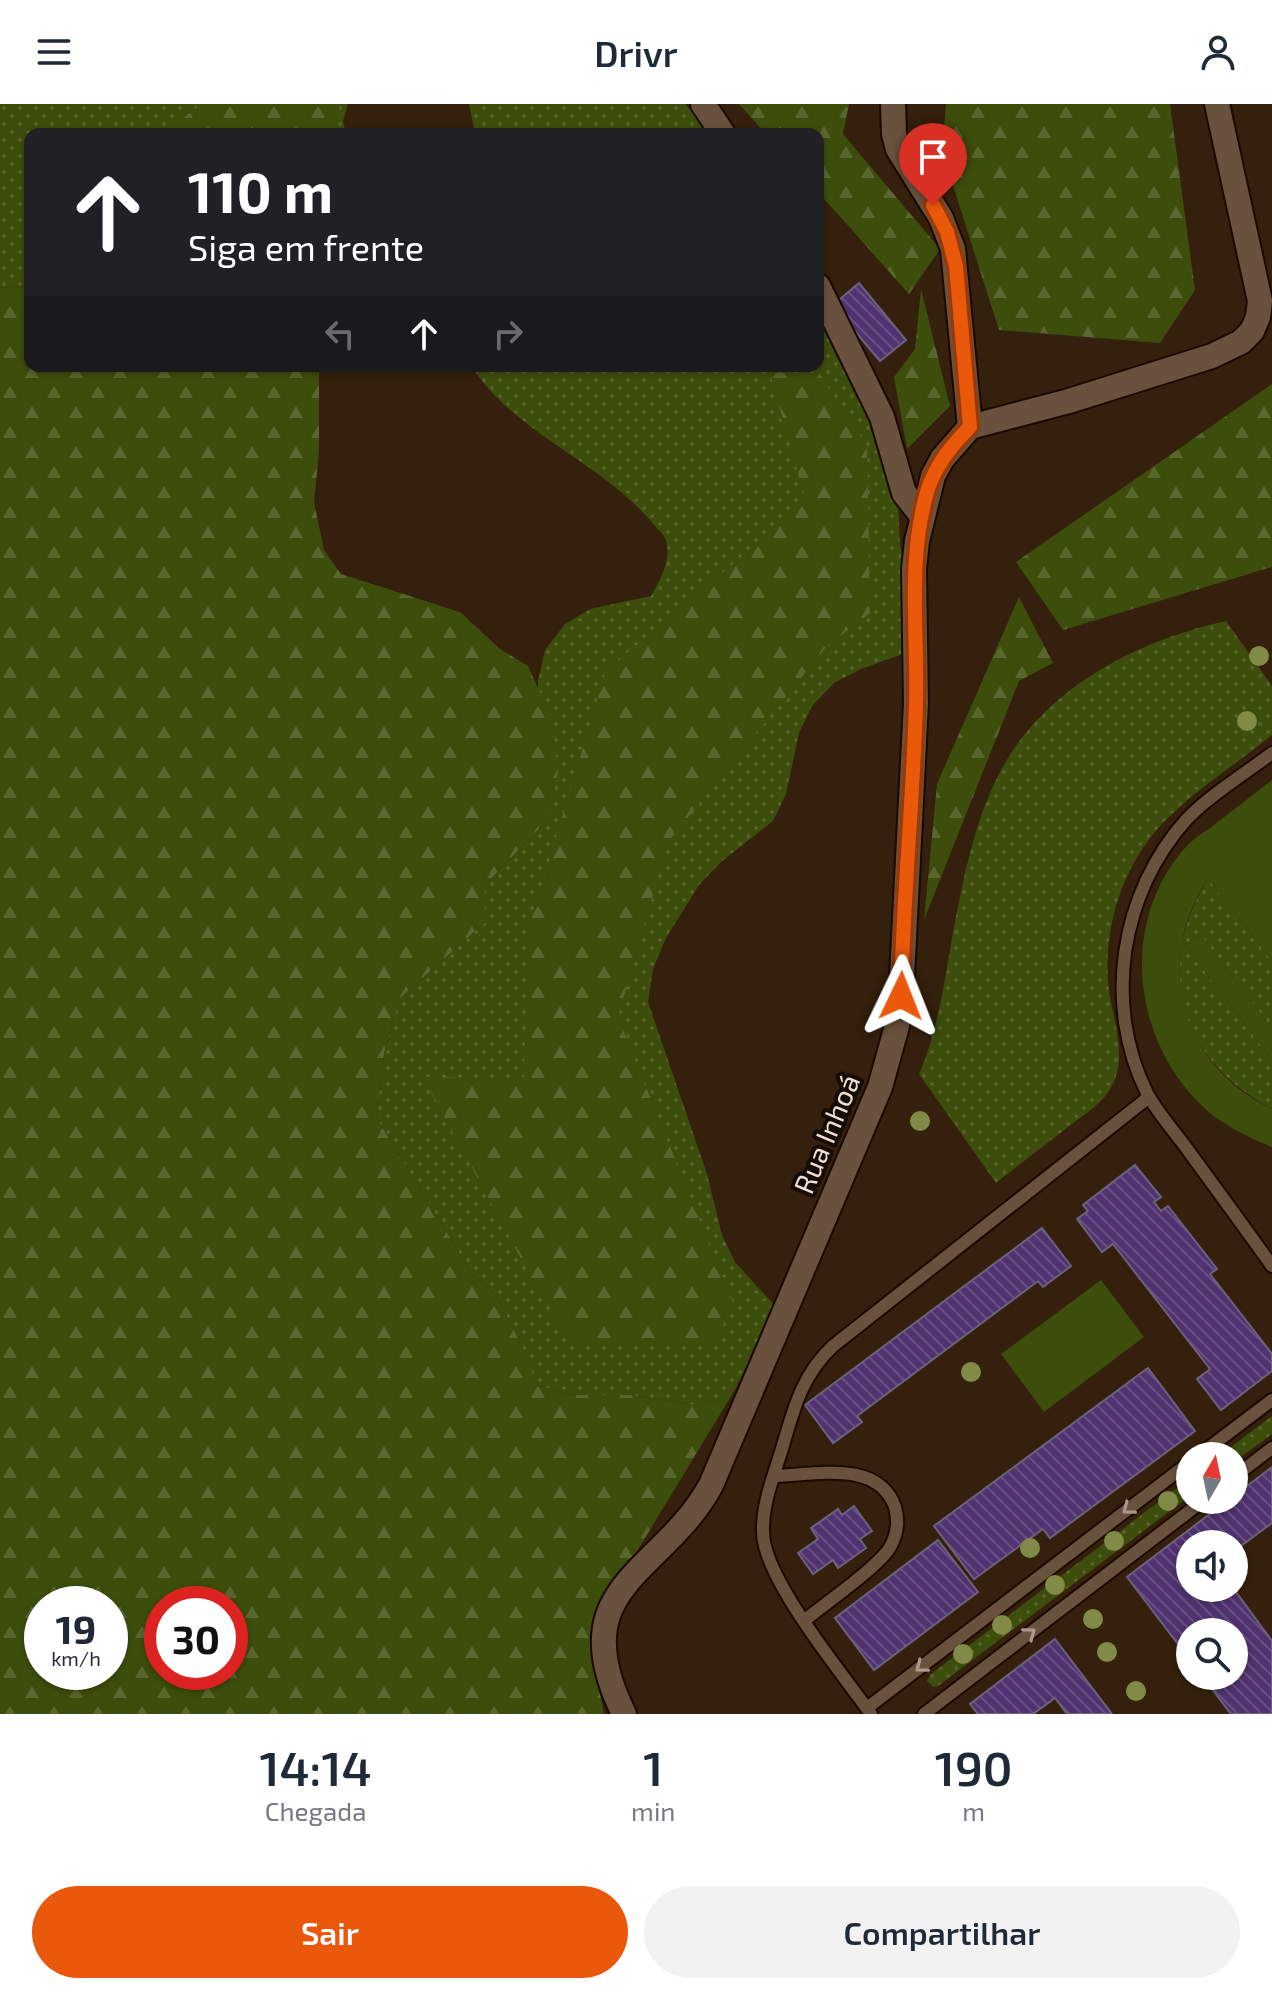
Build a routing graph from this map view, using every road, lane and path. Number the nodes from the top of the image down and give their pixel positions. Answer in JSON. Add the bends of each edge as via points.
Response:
{"nodes":[{"id":1,"x":703,"y":104,"type":"edge"},
{"id":2,"x":893,"y":104,"type":"edge"},
{"id":3,"x":1217,"y":104,"type":"edge"},
{"id":4,"x":719,"y":128,"type":"edge"},
{"id":5,"x":824,"y":298,"type":"edge"},
{"id":6,"x":970,"y":427,"type":"junction"},
{"id":7,"x":922,"y":516,"type":"junction"},
{"id":8,"x":1272,"y":753,"type":"edge"},
{"id":9,"x":1149,"y":1097,"type":"junction"},
{"id":10,"x":1272,"y":1266,"type":"edge"},
{"id":11,"x":1272,"y":1400,"type":"edge"},
{"id":12,"x":1216,"y":1442,"type":"edge"},
{"id":13,"x":1272,"y":1448,"type":"edge"},
{"id":14,"x":1248,"y":1466,"type":"edge"},
{"id":15,"x":1176,"y":1473,"type":"edge"},
{"id":16,"x":775,"y":1476,"type":"junction"},
{"id":17,"x":1186,"y":1514,"type":"edge"},
{"id":18,"x":805,"y":1620,"type":"junction"},
{"id":19,"x":869,"y":1711,"type":"edge"},
{"id":20,"x":624,"y":1714,"type":"edge"},
{"id":21,"x":924,"y":1714,"type":"edge"}],
"edges":[{"from":1,"to":4,"type":"street"},
{"from":2,"to":6,"type":"street","via":[[898,149],[941,218],[953,249]]},
{"from":3,"to":6,"type":"street","via":[[1260,301],[1252,331],[1212,356]]},
{"from":5,"to":7,"type":"street","via":[[877,406],[904,493]]},
{"from":6,"to":7,"type":"street","name":"Rua Inhoá","via":[[942,459]]},
{"from":7,"to":20,"type":"street","name":"Rua Inhoá","via":[[914,569],[916,703],[901,996],[890,1057],[711,1485],[695,1512],[634,1573],[614,1601],[604,1650]]},
{"from":8,"to":9,"type":"lane","via":[[1188,817],[1141,891],[1125,947],[1123,1002],[1132,1057]]},
{"from":9,"to":10,"type":"lane"},
{"from":9,"to":16,"type":"lane","via":[[821,1357],[797,1395]]},
{"from":11,"to":12,"type":"lane"},
{"from":13,"to":14,"type":"lane"},
{"from":15,"to":19,"type":"lane","one_way":true},
{"from":16,"to":18,"type":"lane","via":[[764,1514],[764,1547],[778,1581]]},
{"from":16,"to":18,"type":"lane","via":[[859,1475],[880,1484],[897,1514],[895,1537],[883,1556]]},
{"from":21,"to":17,"type":"lane","one_way":true},
{"from":18,"to":19,"type":"lane"}]}
